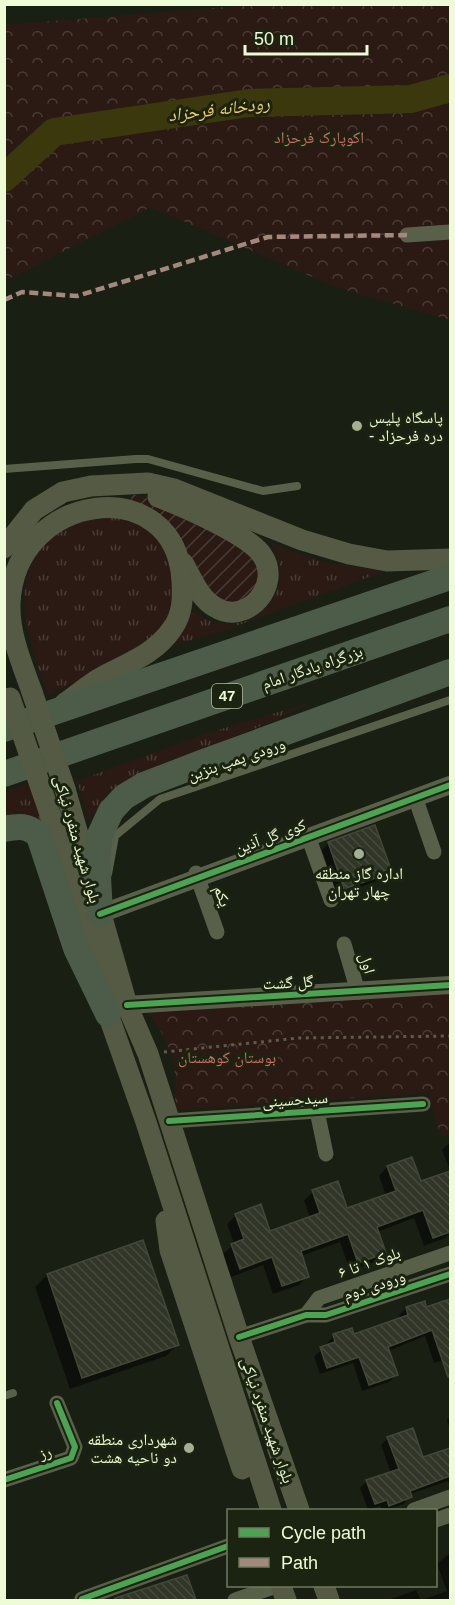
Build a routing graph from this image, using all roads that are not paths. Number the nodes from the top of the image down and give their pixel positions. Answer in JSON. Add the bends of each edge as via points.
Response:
{"nodes":[{"id":1,"x":450,"y":232,"type":"edge"},
{"id":2,"x":407,"y":235,"type":"dead end"},
{"id":3,"x":4,"y":469,"type":"edge"},
{"id":4,"x":297,"y":486,"type":"dead end"},
{"id":5,"x":123,"y":487,"type":"junction"},
{"id":6,"x":23,"y":521,"type":"junction"},
{"id":7,"x":4,"y":532,"type":"edge"},
{"id":8,"x":4,"y":548,"type":"edge"},
{"id":9,"x":177,"y":552,"type":"junction"},
{"id":10,"x":450,"y":559,"type":"edge"},
{"id":11,"x":450,"y":577,"type":"edge"},
{"id":12,"x":450,"y":619,"type":"edge"},
{"id":13,"x":450,"y":672,"type":"edge"},
{"id":14,"x":7,"y":692,"type":"edge"},
{"id":15,"x":450,"y":699,"type":"edge"},
{"id":16,"x":56,"y":710,"type":"junction"},
{"id":17,"x":4,"y":729,"type":"edge"},
{"id":18,"x":4,"y":774,"type":"edge"},
{"id":19,"x":450,"y":785,"type":"edge"},
{"id":20,"x":415,"y":797,"type":"junction"},
{"id":21,"x":4,"y":829,"type":"edge"},
{"id":22,"x":309,"y":836,"type":"junction"},
{"id":23,"x":434,"y":852,"type":"dead end"},
{"id":24,"x":197,"y":875,"type":"junction"},
{"id":25,"x":331,"y":900,"type":"dead end"},
{"id":26,"x":100,"y":914,"type":"junction"},
{"id":27,"x":217,"y":932,"type":"dead end"},
{"id":28,"x":344,"y":944,"type":"dead end"},
{"id":29,"x":450,"y":985,"type":"edge"},
{"id":30,"x":358,"y":992,"type":"junction"},
{"id":31,"x":117,"y":1010,"type":"junction"},
{"id":32,"x":423,"y":1104,"type":"dead end"},
{"id":33,"x":317,"y":1111,"type":"junction"},
{"id":34,"x":169,"y":1121,"type":"junction"},
{"id":35,"x":326,"y":1154,"type":"dead end"},
{"id":36,"x":162,"y":1179,"type":"junction"},
{"id":37,"x":450,"y":1253,"type":"edge"},
{"id":38,"x":450,"y":1274,"type":"edge"},
{"id":39,"x":306,"y":1315,"type":"junction"},
{"id":40,"x":239,"y":1337,"type":"junction"},
{"id":41,"x":57,"y":1403,"type":"dead end"},
{"id":42,"x":4,"y":1480,"type":"edge"},
{"id":43,"x":450,"y":1497,"type":"edge"},
{"id":44,"x":255,"y":1509,"type":"edge"},
{"id":45,"x":271,"y":1509,"type":"edge"},
{"id":46,"x":299,"y":1509,"type":"edge"},
{"id":47,"x":417,"y":1509,"type":"edge"},
{"id":48,"x":227,"y":1546,"type":"edge"},
{"id":49,"x":276,"y":1587,"type":"edge"},
{"id":50,"x":82,"y":1599,"type":"dead end"},
{"id":51,"x":236,"y":1600,"type":"edge"}],
"edges":[{"from":1,"to":2,"type":"street"},
{"from":3,"to":4,"type":"lane","via":[[142,459],[263,491]]},
{"from":5,"to":6,"type":"main road","via":[[91,486],[63,492]]},
{"from":5,"to":9,"type":"main road","name":"بلوار شهید منفرد نیاکی","via":[[176,504],[253,545],[268,570],[262,596],[244,610],[229,612],[214,607],[199,591]]},
{"from":5,"to":10,"type":"main road","via":[[148,483],[174,489],[302,540],[349,554],[387,561]]},
{"from":6,"to":7,"type":"street"},
{"from":6,"to":8,"type":"main road"},
{"from":9,"to":16,"type":"main road","via":[[183,598],[174,627],[147,654],[100,678]]},
{"from":9,"to":26,"type":"main road","name":"بلوار شهید منفرد نیاکی","bridge":true,"via":[[163,532],[137,513],[115,508],[81,510],[42,531],[23,555],[14,575],[10,604],[13,637],[65,789]]},
{"from":11,"to":16,"type":"highway","number":"47"},
{"from":12,"to":18,"type":"highway","name":"بزرگراه یادگار امام","number":"47"},
{"from":13,"to":26,"type":"highway","via":[[144,785],[124,797],[111,811],[100,835]]},
{"from":14,"to":31,"type":"main road","name":"بلوار شهید منفرد نیاکی","bridge":true},
{"from":15,"to":26,"type":"lane","name":"ورودی پمپ بنزین","via":[[160,799],[116,837]]},
{"from":16,"to":17,"type":"highway","number":"47"},
{"from":19,"to":20,"type":"street","name":"کوی گل آذین"},
{"from":20,"to":22,"type":"street","name":"کوی گل آذین"},
{"from":20,"to":23,"type":"street"},
{"from":21,"to":31,"type":"highway","via":[[20,826],[39,836],[76,948]]},
{"from":22,"to":24,"type":"street","name":"کوی گل آذین"},
{"from":22,"to":25,"type":"street"},
{"from":24,"to":26,"type":"street","name":"کوی گل آذین"},
{"from":24,"to":27,"type":"street","name":"یکم"},
{"from":26,"to":31,"type":"main road","name":"بلوار شهید منفرد نیاکی"},
{"from":28,"to":30,"type":"street","name":"اول"},
{"from":29,"to":30,"type":"street","name":"گل گشت"},
{"from":30,"to":31,"type":"street","name":"گل گشت"},
{"from":31,"to":34,"type":"main road","name":"بلوار شهید منفرد نیاکی","via":[[148,1053]]},
{"from":31,"to":36,"type":"main road","name":"بلوار شهید منفرد نیاکی"},
{"from":32,"to":33,"type":"street","name":"سیدحسینی"},
{"from":33,"to":34,"type":"street","name":"سیدحسینی"},
{"from":33,"to":35,"type":"street"},
{"from":34,"to":40,"type":"main road","name":"بلوار شهید منفرد نیاکی"},
{"from":36,"to":44,"type":"main road","via":[[170,1250]]},
{"from":36,"to":45,"type":"main road","name":"بلوار شهید منفرد نیاکی"},
{"from":37,"to":39,"type":"street","name":"بلوک ۱ تا ۶","via":[[319,1298]]},
{"from":38,"to":39,"type":"street","name":"ورودی دوم","via":[[326,1315]]},
{"from":39,"to":40,"type":"street"},
{"from":40,"to":46,"type":"main road","name":"بلوار شهید منفرد نیاکی"},
{"from":41,"to":42,"type":"street","name":"رز","via":[[75,1447],[74,1454]]},
{"from":43,"to":47,"type":"street"},
{"from":48,"to":50,"type":"street"},
{"from":49,"to":51,"type":"street"}]}
